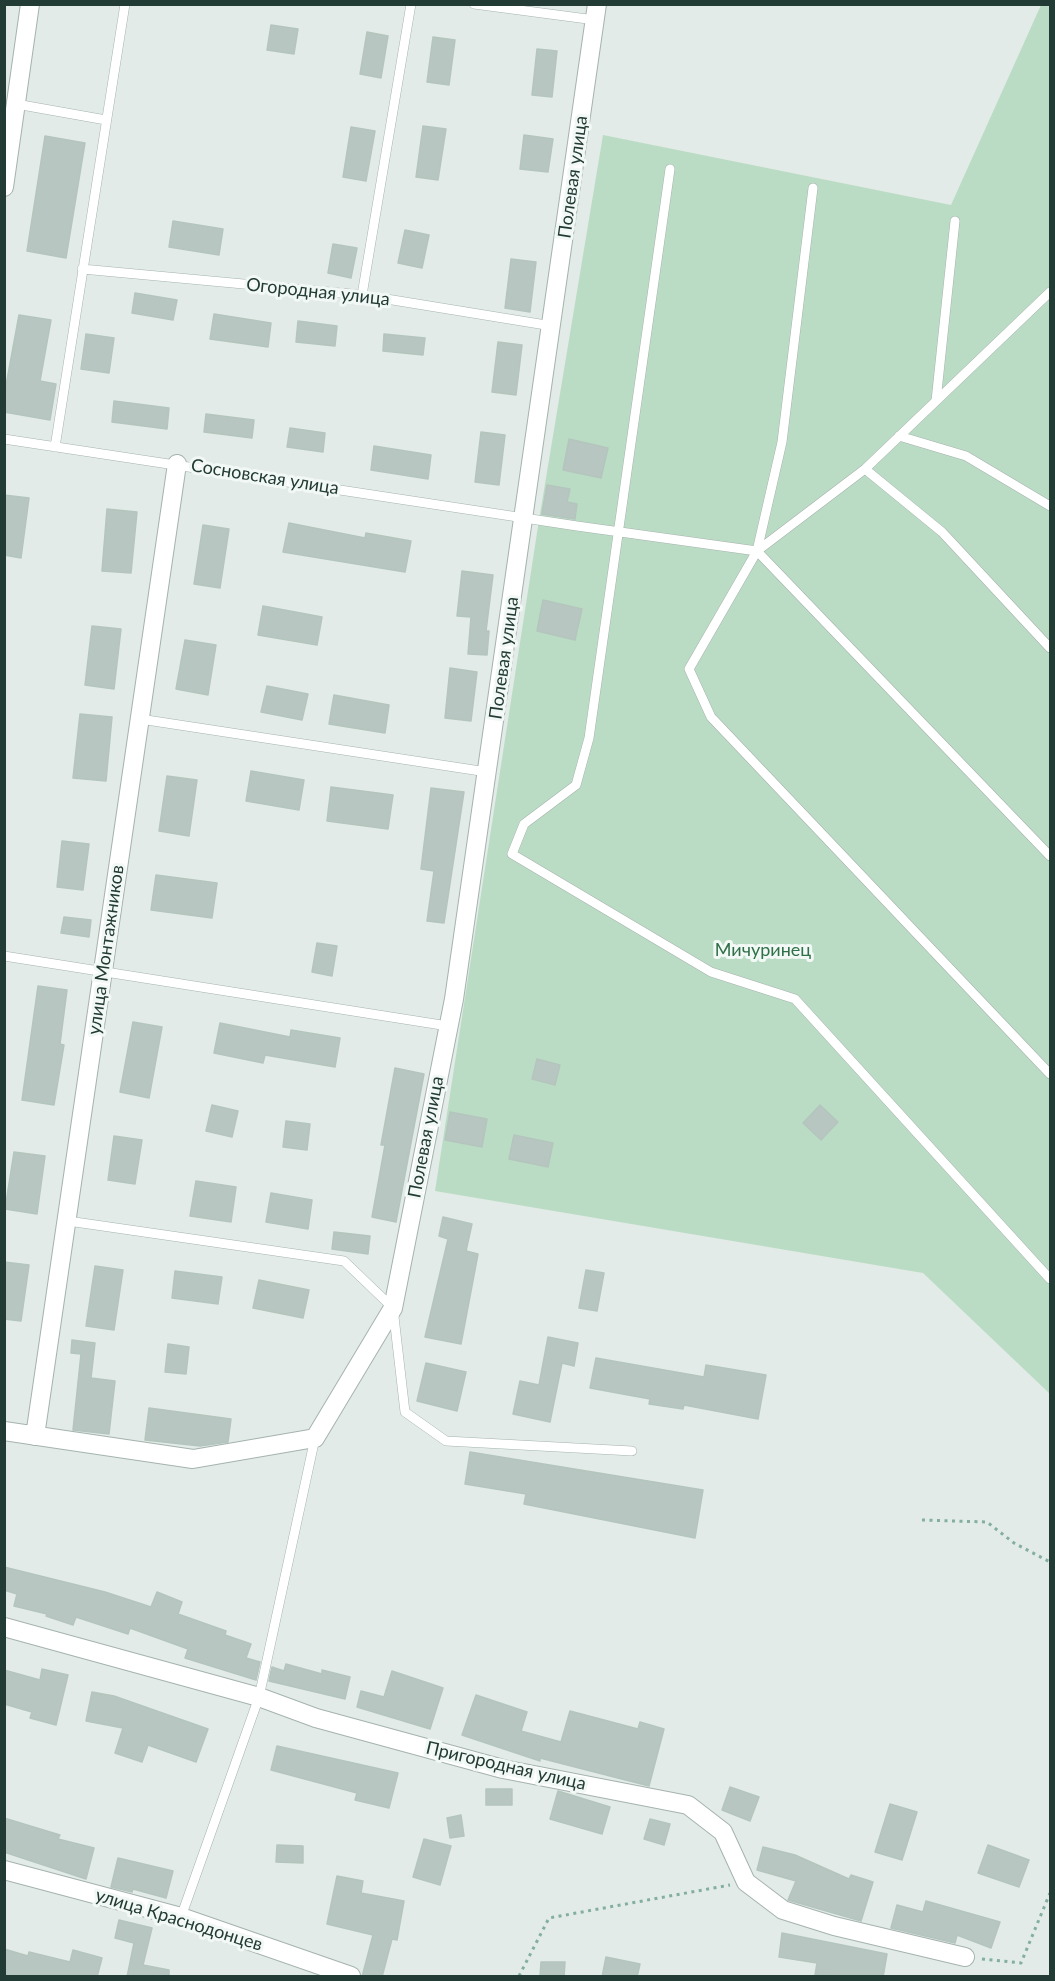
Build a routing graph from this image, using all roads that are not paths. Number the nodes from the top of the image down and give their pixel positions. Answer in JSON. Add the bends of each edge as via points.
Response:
{"nodes":[{"id":1,"x":30,"y":4,"type":"edge"},
{"id":2,"x":125,"y":4,"type":"edge"},
{"id":3,"x":411,"y":4,"type":"edge"},
{"id":4,"x":474,"y":4,"type":"edge"},
{"id":5,"x":596,"y":12,"type":"edge"},
{"id":6,"x":16,"y":104,"type":"junction"},
{"id":7,"x":106,"y":120,"type":"junction"},
{"id":8,"x":670,"y":170,"type":"dead end"},
{"id":9,"x":4,"y":187,"type":"edge"},
{"id":10,"x":813,"y":188,"type":"dead end"},
{"id":11,"x":955,"y":221,"type":"dead end"},
{"id":12,"x":82,"y":269,"type":"junction"},
{"id":13,"x":1050,"y":292,"type":"edge"},
{"id":14,"x":362,"y":295,"type":"junction"},
{"id":15,"x":552,"y":326,"type":"junction"},
{"id":16,"x":936,"y":401,"type":"junction"},
{"id":17,"x":899,"y":436,"type":"junction"},
{"id":18,"x":4,"y":439,"type":"edge"},
{"id":19,"x":55,"y":447,"type":"junction"},
{"id":20,"x":177,"y":464,"type":"junction"},
{"id":21,"x":865,"y":469,"type":"junction"},
{"id":22,"x":1050,"y":506,"type":"edge"},
{"id":23,"x":525,"y":516,"type":"junction"},
{"id":24,"x":617,"y":532,"type":"junction"},
{"id":25,"x":757,"y":550,"type":"junction"},
{"id":26,"x":1050,"y":648,"type":"edge"},
{"id":27,"x":140,"y":719,"type":"junction"},
{"id":28,"x":487,"y":772,"type":"junction"},
{"id":29,"x":1050,"y":856,"type":"edge"},
{"id":30,"x":4,"y":956,"type":"edge"},
{"id":31,"x":103,"y":971,"type":"junction"},
{"id":32,"x":448,"y":1026,"type":"junction"},
{"id":33,"x":1050,"y":1074,"type":"edge"},
{"id":34,"x":68,"y":1221,"type":"junction"},
{"id":35,"x":1050,"y":1278,"type":"edge"},
{"id":36,"x":393,"y":1308,"type":"junction"},
{"id":37,"x":4,"y":1431,"type":"edge"},
{"id":38,"x":35,"y":1436,"type":"junction"},
{"id":39,"x":315,"y":1438,"type":"junction"},
{"id":40,"x":632,"y":1451,"type":"dead end"},
{"id":41,"x":4,"y":1627,"type":"edge"},
{"id":42,"x":259,"y":1697,"type":"junction"},
{"id":43,"x":4,"y":1870,"type":"edge"},
{"id":44,"x":181,"y":1917,"type":"junction"},
{"id":45,"x":965,"y":1957,"type":"road end"},
{"id":46,"x":351,"y":1977,"type":"edge"}],
"edges":[{"from":1,"to":6,"type":"street"},
{"from":2,"to":7,"type":"lane"},
{"from":3,"to":14,"type":"lane"},
{"from":4,"to":5,"type":"lane"},
{"from":5,"to":15,"type":"street","name":"Полевая улица"},
{"from":6,"to":7,"type":"lane"},
{"from":6,"to":9,"type":"street"},
{"from":7,"to":12,"type":"lane"},
{"from":8,"to":24,"type":"lane"},
{"from":10,"to":25,"type":"lane","via":[[782,442]]},
{"from":11,"to":16,"type":"lane"},
{"from":12,"to":14,"type":"lane","name":"Огородная улица"},
{"from":12,"to":19,"type":"lane"},
{"from":13,"to":16,"type":"lane"},
{"from":14,"to":15,"type":"lane","name":"Огородная улица"},
{"from":15,"to":23,"type":"street","name":"Полевая улица"},
{"from":16,"to":17,"type":"lane"},
{"from":17,"to":21,"type":"lane"},
{"from":17,"to":22,"type":"lane","via":[[966,456]]},
{"from":18,"to":19,"type":"lane","name":"Сосновская улица"},
{"from":19,"to":20,"type":"lane","name":"Сосновская улица"},
{"from":20,"to":23,"type":"lane","name":"Сосновская улица"},
{"from":20,"to":27,"type":"street","name":"улица Монтажников"},
{"from":21,"to":25,"type":"lane"},
{"from":21,"to":26,"type":"lane","via":[[942,532]]},
{"from":23,"to":24,"type":"lane","name":"Сосновская улица"},
{"from":23,"to":28,"type":"street","name":"Полевая улица"},
{"from":24,"to":25,"type":"lane","name":"Сосновская улица"},
{"from":24,"to":35,"type":"lane","via":[[589,738],[576,785],[524,824],[512,854],[711,972],[795,999]]},
{"from":25,"to":29,"type":"lane"},
{"from":25,"to":33,"type":"lane","via":[[689,669],[711,717]]},
{"from":27,"to":28,"type":"lane"},
{"from":27,"to":31,"type":"street","name":"улица Монтажников"},
{"from":28,"to":32,"type":"street","name":"Полевая улица"},
{"from":30,"to":31,"type":"lane"},
{"from":31,"to":32,"type":"lane"},
{"from":31,"to":34,"type":"street","name":"улица Монтажников"},
{"from":32,"to":36,"type":"street","name":"Полевая улица"},
{"from":34,"to":36,"type":"lane","via":[[344,1261]]},
{"from":34,"to":38,"type":"street","name":"улица Монтажников"},
{"from":36,"to":39,"type":"street","name":"Полевая улица"},
{"from":36,"to":40,"type":"lane","via":[[405,1412],[446,1441]]},
{"from":37,"to":38,"type":"street"},
{"from":38,"to":39,"type":"street","via":[[193,1459]]},
{"from":39,"to":42,"type":"lane"},
{"from":41,"to":42,"type":"street","name":"Пригородная улица"},
{"from":42,"to":44,"type":"lane"},
{"from":42,"to":45,"type":"street","name":"Пригородная улица","via":[[316,1718],[503,1769],[688,1804],[723,1832],[746,1882],[783,1910]]},
{"from":43,"to":44,"type":"street","name":"улица Краснодонцев"},
{"from":44,"to":46,"type":"street","name":"улица Краснодонцев"}]}
